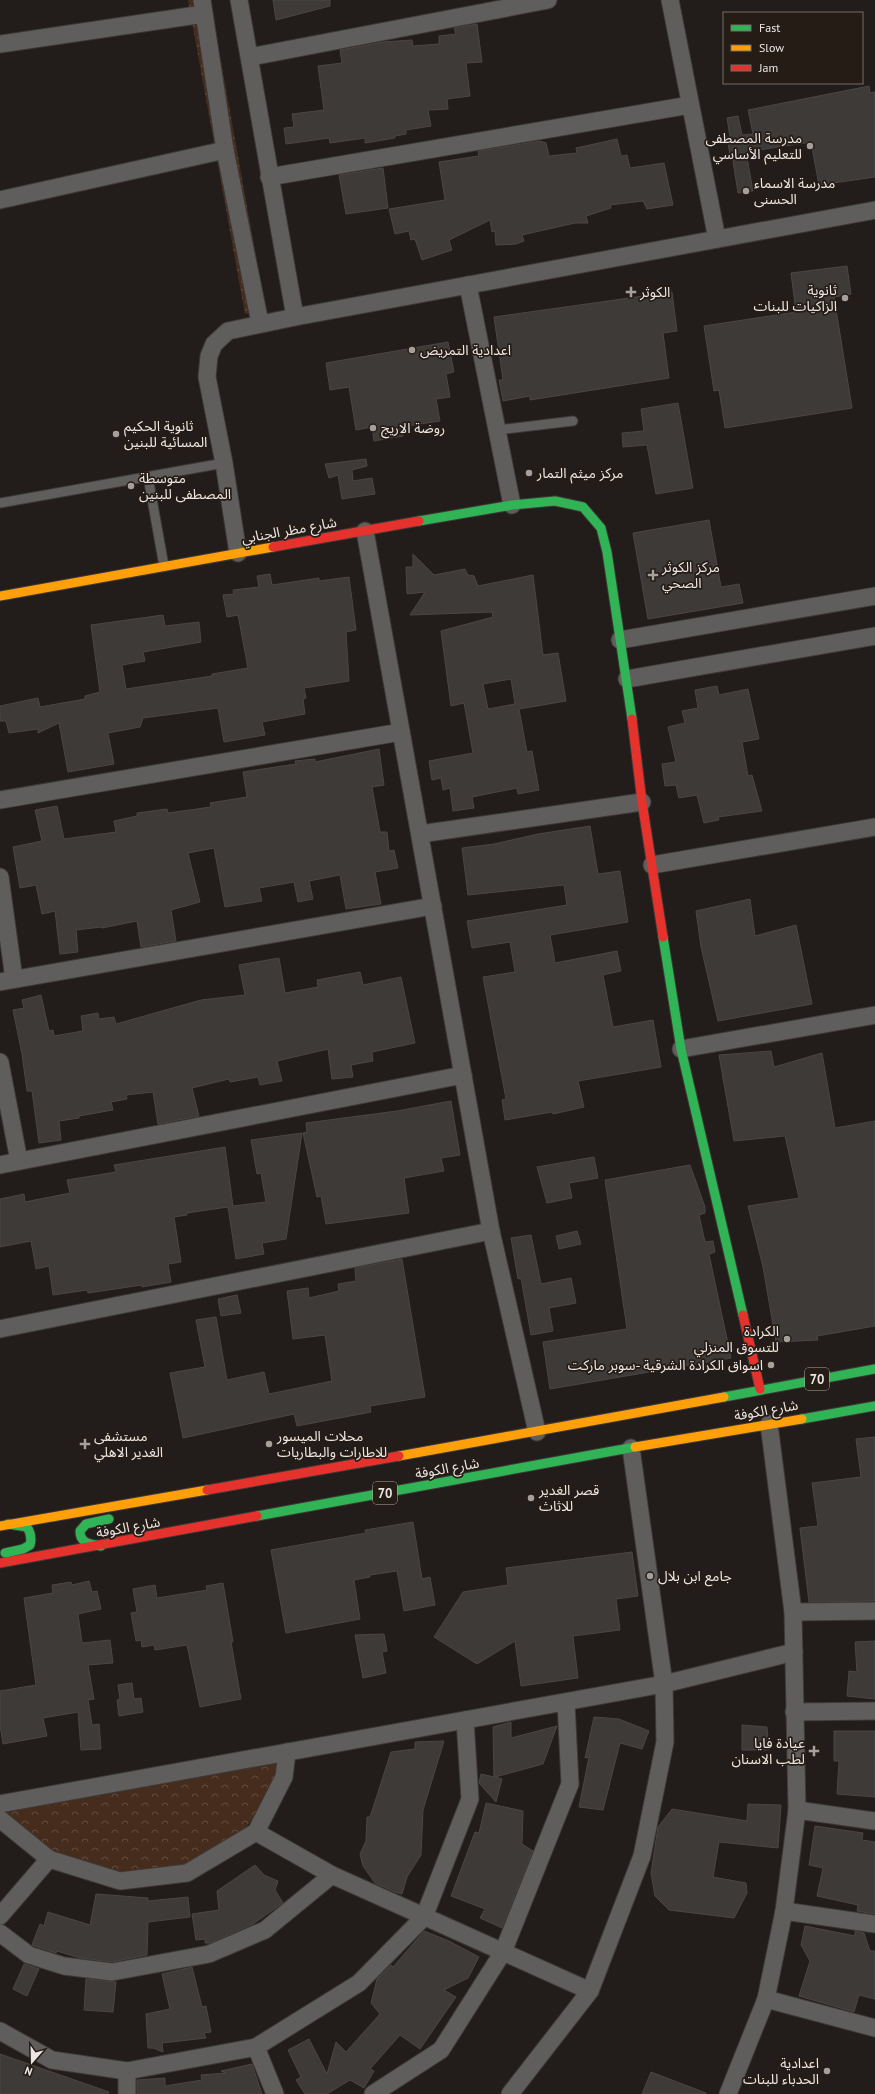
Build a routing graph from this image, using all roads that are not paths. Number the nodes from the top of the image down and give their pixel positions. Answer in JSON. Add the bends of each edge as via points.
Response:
{"nodes":[{"id":1,"x":239,"y":0,"type":"edge"},
{"id":2,"x":548,"y":0,"type":"edge"},
{"id":3,"x":670,"y":0,"type":"edge"},
{"id":4,"x":203,"y":7,"type":"edge"},
{"id":5,"x":0,"y":44,"type":"edge"},
{"id":6,"x":250,"y":57,"type":"junction"},
{"id":7,"x":690,"y":105,"type":"junction"},
{"id":8,"x":225,"y":150,"type":"junction"},
{"id":9,"x":269,"y":177,"type":"junction"},
{"id":10,"x":0,"y":200,"type":"edge"},
{"id":11,"x":875,"y":210,"type":"edge"},
{"id":12,"x":717,"y":239,"type":"junction"},
{"id":13,"x":468,"y":285,"type":"junction"},
{"id":14,"x":295,"y":317,"type":"junction"},
{"id":15,"x":260,"y":323,"type":"junction"},
{"id":16,"x":573,"y":422,"type":"dead end"},
{"id":17,"x":497,"y":430,"type":"junction"},
{"id":18,"x":224,"y":463,"type":"junction"},
{"id":19,"x":148,"y":477,"type":"junction"},
{"id":20,"x":0,"y":503,"type":"edge"},
{"id":21,"x":512,"y":505,"type":"junction"},
{"id":22,"x":365,"y":531,"type":"junction"},
{"id":23,"x":238,"y":553,"type":"junction"},
{"id":24,"x":164,"y":566,"type":"junction"},
{"id":25,"x":0,"y":596,"type":"edge"},
{"id":26,"x":875,"y":596,"type":"edge"},
{"id":27,"x":875,"y":636,"type":"edge"},
{"id":28,"x":620,"y":640,"type":"junction"},
{"id":29,"x":626,"y":679,"type":"junction"},
{"id":30,"x":402,"y":732,"type":"junction"},
{"id":31,"x":0,"y":800,"type":"edge"},
{"id":32,"x":642,"y":802,"type":"junction"},
{"id":33,"x":875,"y":827,"type":"edge"},
{"id":34,"x":420,"y":834,"type":"junction"},
{"id":35,"x":652,"y":866,"type":"junction"},
{"id":36,"x":0,"y":877,"type":"edge"},
{"id":37,"x":433,"y":906,"type":"junction"},
{"id":38,"x":7,"y":980,"type":"edge"},
{"id":39,"x":875,"y":1015,"type":"edge"},
{"id":40,"x":681,"y":1049,"type":"junction"},
{"id":41,"x":0,"y":1062,"type":"edge"},
{"id":42,"x":463,"y":1075,"type":"junction"},
{"id":43,"x":19,"y":1161,"type":"junction"},
{"id":44,"x":0,"y":1165,"type":"edge"},
{"id":45,"x":491,"y":1231,"type":"junction"},
{"id":46,"x":0,"y":1329,"type":"edge"},
{"id":47,"x":875,"y":1369,"type":"edge"},
{"id":48,"x":760,"y":1389,"type":"junction"},
{"id":49,"x":875,"y":1406,"type":"edge"},
{"id":50,"x":769,"y":1424,"type":"junction"},
{"id":51,"x":537,"y":1432,"type":"junction"},
{"id":52,"x":631,"y":1448,"type":"junction"},
{"id":53,"x":150,"y":1500,"type":"junction"},
{"id":54,"x":4,"y":1525,"type":"edge"},
{"id":55,"x":101,"y":1546,"type":"junction"},
{"id":56,"x":0,"y":1553,"type":"edge"},
{"id":57,"x":0,"y":1563,"type":"edge"},
{"id":58,"x":875,"y":1611,"type":"edge"},
{"id":59,"x":793,"y":1612,"type":"junction"},
{"id":60,"x":794,"y":1652,"type":"junction"},
{"id":61,"x":664,"y":1684,"type":"junction"},
{"id":62,"x":566,"y":1702,"type":"junction"},
{"id":63,"x":875,"y":1711,"type":"edge"},
{"id":64,"x":794,"y":1712,"type":"junction"},
{"id":65,"x":465,"y":1720,"type":"junction"},
{"id":66,"x":287,"y":1752,"type":"junction"},
{"id":67,"x":0,"y":1804,"type":"edge"},
{"id":68,"x":797,"y":1810,"type":"junction"},
{"id":69,"x":0,"y":1819,"type":"edge"},
{"id":70,"x":875,"y":1821,"type":"edge"},
{"id":71,"x":256,"y":1832,"type":"junction"},
{"id":72,"x":49,"y":1859,"type":"junction"},
{"id":73,"x":332,"y":1875,"type":"junction"},
{"id":74,"x":784,"y":1911,"type":"junction"},
{"id":75,"x":0,"y":1916,"type":"edge"},
{"id":76,"x":424,"y":1917,"type":"junction"},
{"id":77,"x":875,"y":1924,"type":"edge"},
{"id":78,"x":0,"y":1933,"type":"edge"},
{"id":79,"x":503,"y":1952,"type":"junction"},
{"id":80,"x":590,"y":1991,"type":"junction"},
{"id":81,"x":766,"y":1999,"type":"junction"},
{"id":82,"x":875,"y":2028,"type":"edge"},
{"id":83,"x":0,"y":2031,"type":"edge"},
{"id":84,"x":256,"y":2047,"type":"junction"},
{"id":85,"x":127,"y":2071,"type":"junction"},
{"id":86,"x":127,"y":2094,"type":"edge"},
{"id":87,"x":275,"y":2094,"type":"edge"},
{"id":88,"x":374,"y":2094,"type":"edge"},
{"id":89,"x":510,"y":2094,"type":"edge"},
{"id":90,"x":728,"y":2094,"type":"edge"}],
"edges":[{"from":1,"to":6,"type":"street"},
{"from":2,"to":6,"type":"street"},
{"from":3,"to":7,"type":"street"},
{"from":4,"to":5,"type":"street"},
{"from":4,"to":8,"type":"street"},
{"from":6,"to":9,"type":"street"},
{"from":7,"to":9,"type":"street"},
{"from":7,"to":12,"type":"street"},
{"from":8,"to":10,"type":"street"},
{"from":8,"to":15,"type":"street"},
{"from":9,"to":14,"type":"street"},
{"from":11,"to":12,"type":"street"},
{"from":12,"to":13,"type":"street"},
{"from":13,"to":14,"type":"street"},
{"from":13,"to":17,"type":"street"},
{"from":14,"to":15,"type":"street"},
{"from":15,"to":18,"type":"street","via":[[228,331],[214,344],[208,356],[207,377]]},
{"from":16,"to":17,"type":"lane"},
{"from":17,"to":21,"type":"street"},
{"from":18,"to":19,"type":"lane"},
{"from":18,"to":23,"type":"street"},
{"from":19,"to":20,"type":"lane"},
{"from":19,"to":24,"type":"lane"},
{"from":21,"to":22,"type":"main road","name":"شارع مظر الجنابي"},
{"from":21,"to":28,"type":"main road","name":"شارع مظر الجنابي","via":[[555,501],[583,507],[601,528]]},
{"from":22,"to":23,"type":"main road","name":"شارع مظر الجنابي"},
{"from":22,"to":30,"type":"street"},
{"from":23,"to":24,"type":"main road","name":"شارع مظر الجنابي"},
{"from":24,"to":25,"type":"main road","name":"شارع مظر الجنابي"},
{"from":26,"to":28,"type":"street"},
{"from":27,"to":29,"type":"street"},
{"from":28,"to":29,"type":"main road"},
{"from":29,"to":32,"type":"main road"},
{"from":30,"to":31,"type":"street"},
{"from":30,"to":34,"type":"street"},
{"from":32,"to":34,"type":"street"},
{"from":32,"to":35,"type":"main road"},
{"from":33,"to":35,"type":"street"},
{"from":34,"to":37,"type":"street"},
{"from":35,"to":40,"type":"main road"},
{"from":36,"to":38,"type":"street"},
{"from":37,"to":38,"type":"street"},
{"from":37,"to":42,"type":"street"},
{"from":39,"to":40,"type":"street"},
{"from":40,"to":48,"type":"main road"},
{"from":41,"to":43,"type":"street"},
{"from":42,"to":43,"type":"street"},
{"from":42,"to":45,"type":"street"},
{"from":43,"to":44,"type":"street"},
{"from":45,"to":46,"type":"street"},
{"from":45,"to":51,"type":"street"},
{"from":47,"to":48,"type":"main road","name":"شارع الكوفة","number":"70"},
{"from":48,"to":51,"type":"main road","name":"شارع الكوفة","number":"70"},
{"from":49,"to":50,"type":"main road","name":"شارع الكوفة","number":"70"},
{"from":50,"to":52,"type":"main road","name":"شارع الكوفة","number":"70"},
{"from":50,"to":59,"type":"street"},
{"from":51,"to":53,"type":"main road","name":"شارع الكوفة","number":"70"},
{"from":52,"to":55,"type":"main road","name":"شارع الكوفة","number":"70"},
{"from":52,"to":61,"type":"street"},
{"from":53,"to":54,"type":"main road","name":"شارع الكوفة","number":"70"},
{"from":53,"to":55,"type":"main road","via":[[117,1516],[86,1524],[81,1528],[80,1536],[87,1544]]},
{"from":54,"to":56,"type":"main road","via":[[27,1527],[32,1540],[30,1545],[23,1549]]},
{"from":55,"to":57,"type":"main road","name":"شارع الكوفة","number":"70"},
{"from":58,"to":59,"type":"street"},
{"from":59,"to":60,"type":"street"},
{"from":60,"to":61,"type":"street"},
{"from":60,"to":64,"type":"street"},
{"from":61,"to":62,"type":"street"},
{"from":61,"to":80,"type":"street","via":[[665,1742],[642,1856]]},
{"from":62,"to":65,"type":"street"},
{"from":62,"to":79,"type":"street","via":[[570,1784]]},
{"from":63,"to":64,"type":"street"},
{"from":64,"to":68,"type":"street"},
{"from":65,"to":66,"type":"street"},
{"from":65,"to":76,"type":"street","via":[[470,1799]]},
{"from":66,"to":67,"type":"street"},
{"from":66,"to":71,"type":"street","via":[[284,1777]]},
{"from":68,"to":70,"type":"street"},
{"from":68,"to":74,"type":"street"},
{"from":69,"to":72,"type":"street"},
{"from":71,"to":72,"type":"street","via":[[187,1873],[120,1881]]},
{"from":71,"to":73,"type":"street"},
{"from":72,"to":75,"type":"street"},
{"from":73,"to":76,"type":"street"},
{"from":73,"to":78,"type":"street","via":[[265,1930],[209,1954],[112,1972],[64,1966],[29,1955]]},
{"from":74,"to":77,"type":"street"},
{"from":74,"to":81,"type":"street"},
{"from":76,"to":79,"type":"street"},
{"from":76,"to":84,"type":"street","via":[[359,1983]]},
{"from":79,"to":80,"type":"street"},
{"from":79,"to":88,"type":"street","via":[[441,2050]]},
{"from":80,"to":89,"type":"street"},
{"from":81,"to":82,"type":"street"},
{"from":81,"to":90,"type":"street"},
{"from":83,"to":85,"type":"street","via":[[52,2060]]},
{"from":84,"to":85,"type":"street"},
{"from":84,"to":87,"type":"street"},
{"from":85,"to":86,"type":"street"}]}
